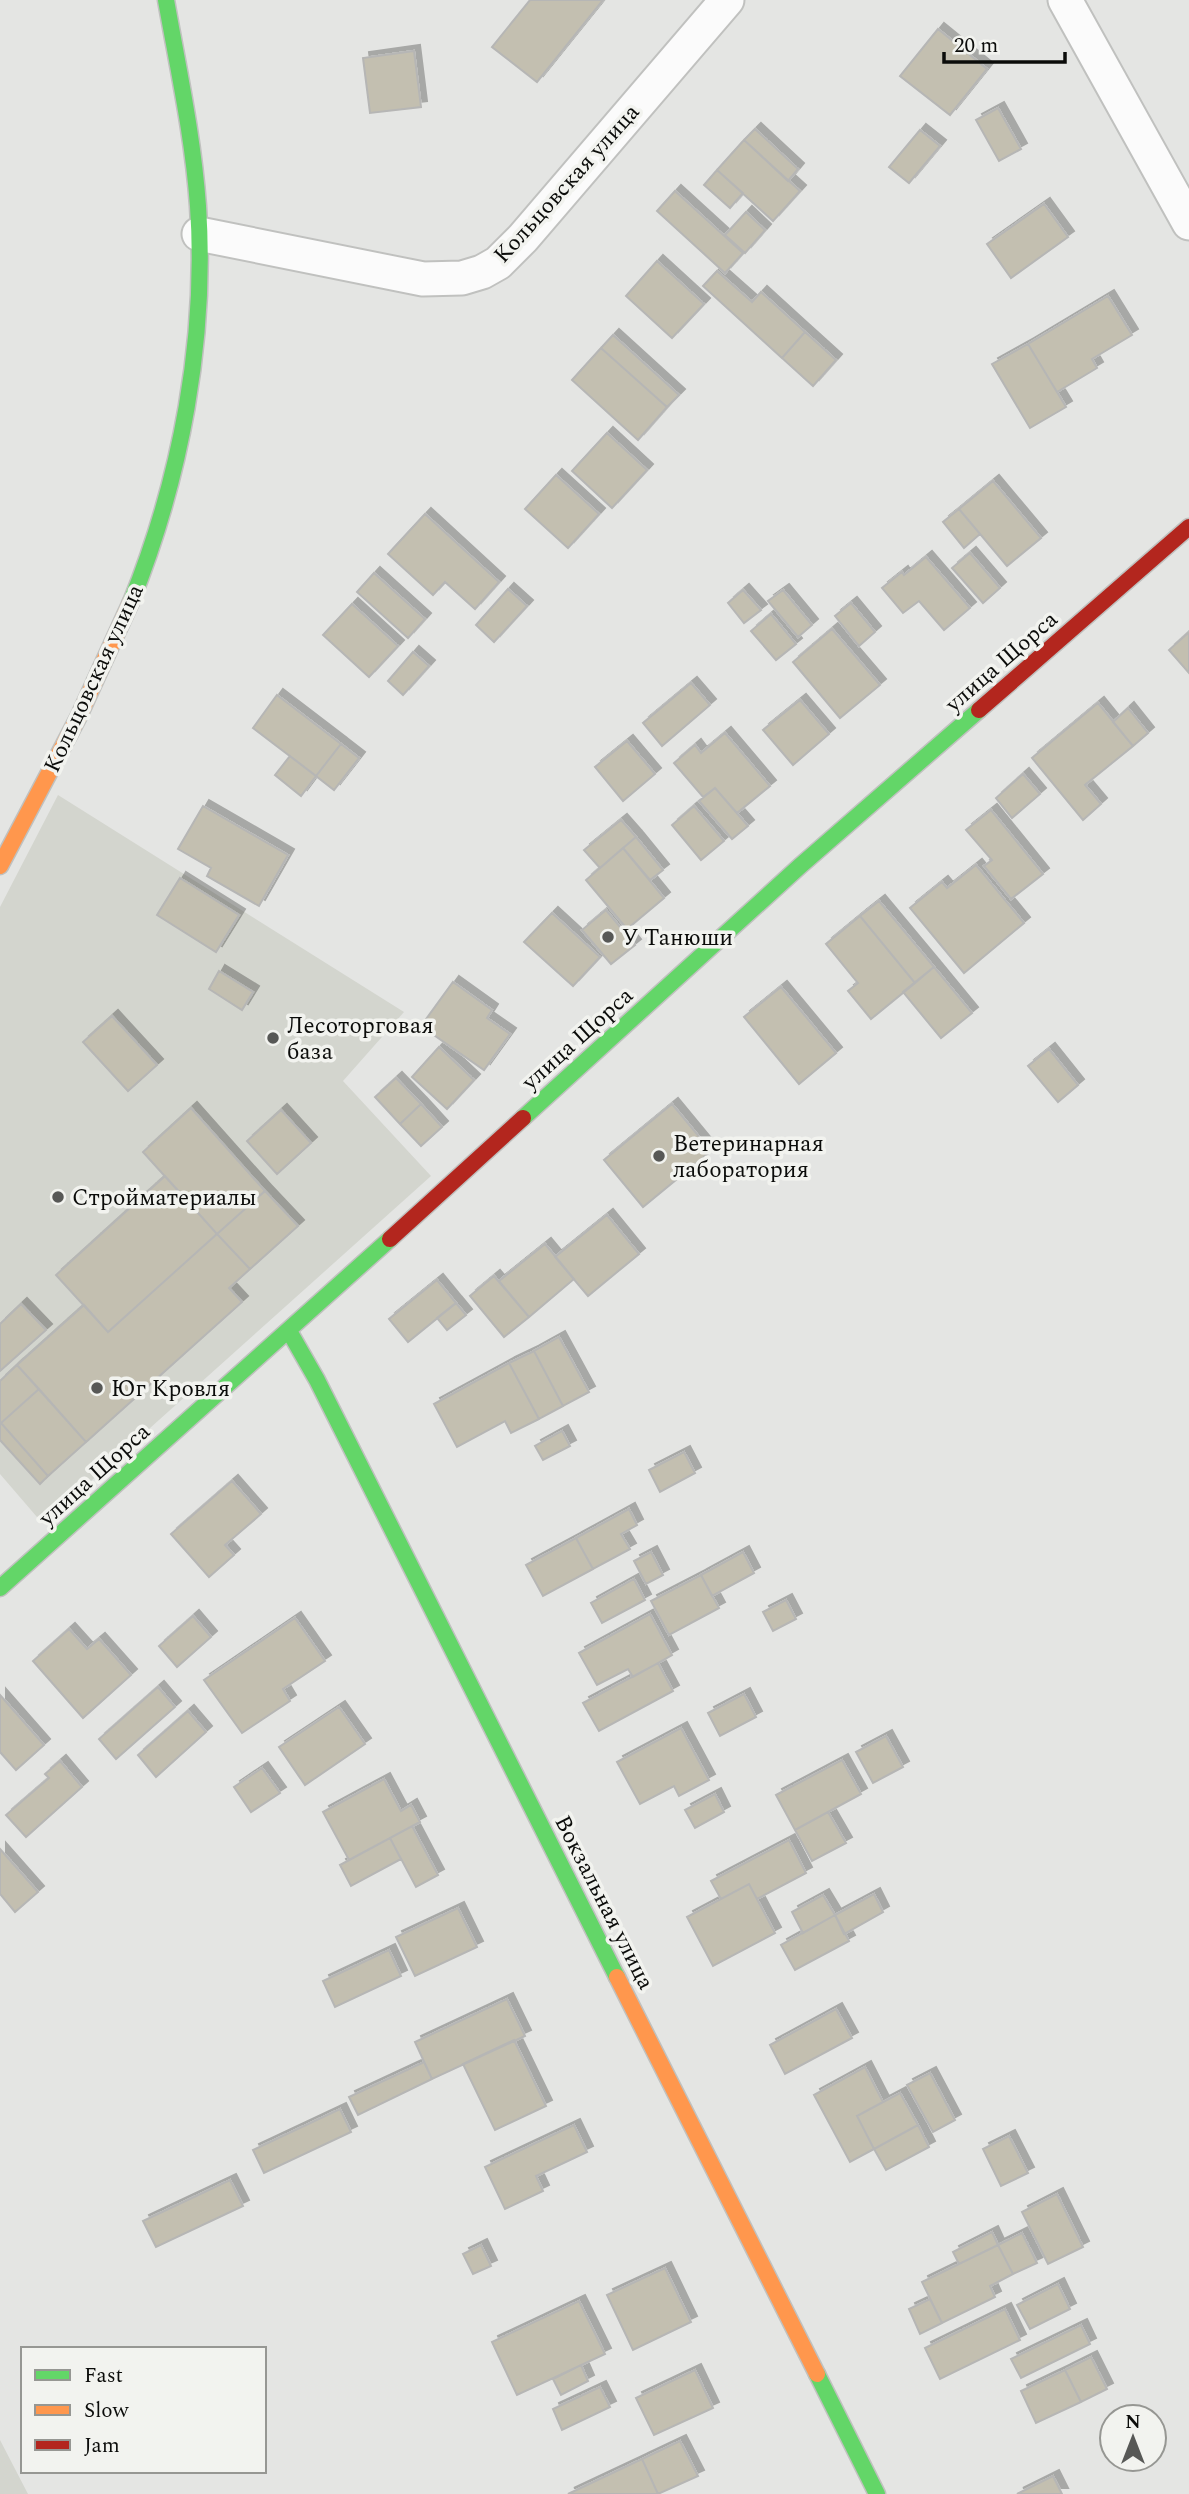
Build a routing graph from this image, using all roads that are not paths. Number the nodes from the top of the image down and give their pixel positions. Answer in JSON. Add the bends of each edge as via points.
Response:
{"nodes":[{"id":1,"x":166,"y":0,"type":"edge"},
{"id":2,"x":727,"y":0,"type":"edge"},
{"id":3,"x":1065,"y":0,"type":"edge"},
{"id":4,"x":1189,"y":223,"type":"edge"},
{"id":5,"x":199,"y":234,"type":"junction"},
{"id":6,"x":1189,"y":527,"type":"edge"},
{"id":7,"x":0,"y":866,"type":"edge"},
{"id":8,"x":289,"y":1331,"type":"junction"},
{"id":9,"x":0,"y":1588,"type":"edge"},
{"id":10,"x":877,"y":2494,"type":"edge"}],
"edges":[{"from":1,"to":5,"type":"main road","name":"Кольцовская улица","via":[[188,122]]},
{"from":2,"to":5,"type":"street","name":"Кольцовская улица","via":[[523,238],[482,272],[462,278],[423,279]]},
{"from":3,"to":4,"type":"street"},
{"from":5,"to":7,"type":"main road","name":"Кольцовская улица","via":[[189,395],[144,570],[99,677]]},
{"from":6,"to":8,"type":"main road","name":"улица Щорса","via":[[800,866]]},
{"from":8,"to":9,"type":"main road","name":"улица Щорса"},
{"from":8,"to":10,"type":"main road","name":"Вокзальная улица"}]}
